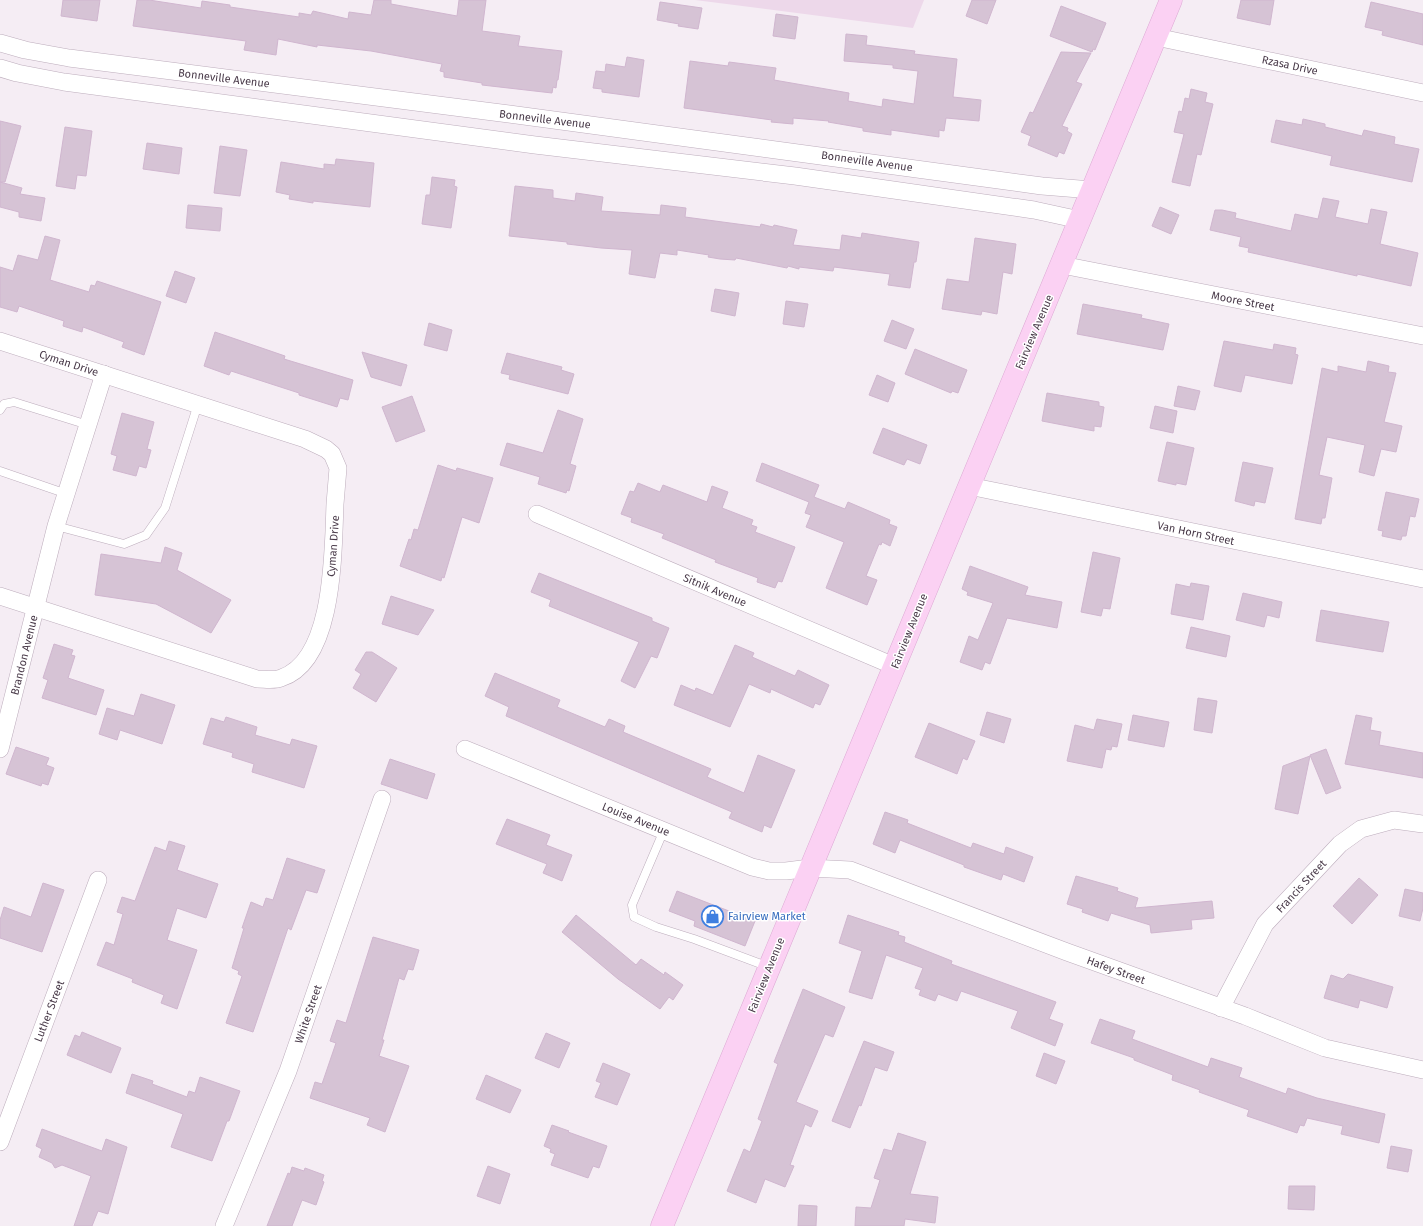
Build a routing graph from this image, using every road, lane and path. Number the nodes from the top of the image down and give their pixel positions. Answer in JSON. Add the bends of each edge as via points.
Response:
{"nodes":[{"id":1,"x":1171,"y":0,"type":"edge"},
{"id":2,"x":1156,"y":37,"type":"junction"},
{"id":3,"x":0,"y":43,"type":"edge"},
{"id":4,"x":0,"y":68,"type":"edge"},
{"id":5,"x":1423,"y":93,"type":"edge"},
{"id":6,"x":1092,"y":190,"type":"junction"},
{"id":7,"x":1080,"y":220,"type":"junction"},
{"id":8,"x":1062,"y":265,"type":"junction"},
{"id":9,"x":1423,"y":336,"type":"edge"},
{"id":10,"x":0,"y":341,"type":"edge"},
{"id":11,"x":104,"y":374,"type":"junction"},
{"id":12,"x":198,"y":404,"type":"junction"},
{"id":13,"x":0,"y":410,"type":"edge"},
{"id":14,"x":88,"y":425,"type":"junction"},
{"id":15,"x":0,"y":471,"type":"edge"},
{"id":16,"x":969,"y":486,"type":"junction"},
{"id":17,"x":67,"y":494,"type":"junction"},
{"id":18,"x":537,"y":514,"type":"dead end"},
{"id":19,"x":56,"y":526,"type":"junction"},
{"id":20,"x":1423,"y":579,"type":"edge"},
{"id":21,"x":0,"y":596,"type":"edge"},
{"id":22,"x":36,"y":608,"type":"junction"},
{"id":23,"x":894,"y":666,"type":"junction"},
{"id":24,"x":0,"y":749,"type":"edge"},
{"id":25,"x":465,"y":749,"type":"dead end"},
{"id":26,"x":382,"y":799,"type":"dead end"},
{"id":27,"x":1423,"y":824,"type":"edge"},
{"id":28,"x":664,"y":830,"type":"junction"},
{"id":29,"x":810,"y":868,"type":"junction"},
{"id":30,"x":98,"y":880,"type":"dead end"},
{"id":31,"x":769,"y":967,"type":"junction"},
{"id":32,"x":1221,"y":1008,"type":"junction"},
{"id":33,"x":1423,"y":1070,"type":"edge"},
{"id":34,"x":0,"y":1142,"type":"edge"},
{"id":35,"x":224,"y":1226,"type":"edge"},
{"id":36,"x":662,"y":1226,"type":"edge"}],
"edges":[{"from":1,"to":2,"type":"main road","name":"Fairview Avenue"},
{"from":2,"to":5,"type":"street","name":"Rzasa Drive"},
{"from":2,"to":6,"type":"main road","name":"Fairview Avenue"},
{"from":3,"to":6,"type":"street","name":"Bonneville Avenue","via":[[69,58],[1042,186]]},
{"from":4,"to":7,"type":"street","via":[[64,82],[527,144],[795,176],[1034,210]]},
{"from":6,"to":7,"type":"main road","name":"Fairview Avenue"},
{"from":7,"to":8,"type":"main road","name":"Fairview Avenue"},
{"from":8,"to":9,"type":"street","name":"Moore Street"},
{"from":8,"to":16,"type":"main road","name":"Fairview Avenue"},
{"from":10,"to":11,"type":"street","name":"Cyman Drive"},
{"from":11,"to":12,"type":"street","name":"Cyman Drive"},
{"from":11,"to":14,"type":"street","name":"Brandon Avenue"},
{"from":12,"to":19,"type":"lane","via":[[165,508],[146,535],[124,544]]},
{"from":12,"to":22,"type":"street","name":"Cyman Drive","via":[[304,439],[332,454],[338,468],[332,575],[322,625],[309,656],[292,673],[281,678],[257,679]]},
{"from":13,"to":14,"type":"lane","via":[[4,404],[14,402]]},
{"from":14,"to":17,"type":"street","name":"Brandon Avenue"},
{"from":15,"to":17,"type":"lane"},
{"from":16,"to":20,"type":"street","name":"Van Horn Street"},
{"from":16,"to":23,"type":"main road","name":"Fairview Avenue"},
{"from":17,"to":19,"type":"street","name":"Brandon Avenue"},
{"from":18,"to":23,"type":"street","name":"Sitnik Avenue"},
{"from":19,"to":22,"type":"street","name":"Brandon Avenue"},
{"from":21,"to":22,"type":"street","name":"Cyman Drive"},
{"from":22,"to":24,"type":"street","name":"Brandon Avenue"},
{"from":23,"to":29,"type":"main road","name":"Fairview Avenue"},
{"from":25,"to":28,"type":"street","name":"Louise Avenue"},
{"from":26,"to":35,"type":"street","name":"White Street","via":[[288,1071]]},
{"from":27,"to":32,"type":"street","name":"Francis Street","via":[[1394,820],[1361,829],[1340,844],[1265,924]]},
{"from":28,"to":29,"type":"street","name":"Louise Avenue","via":[[752,867],[769,871]]},
{"from":28,"to":31,"type":"lane","via":[[632,905],[634,917]]},
{"from":29,"to":31,"type":"main road","name":"Fairview Avenue"},
{"from":29,"to":32,"type":"street","name":"Hafey Street","via":[[850,870],[863,874]]},
{"from":30,"to":34,"type":"street","name":"Luther Street"},
{"from":31,"to":36,"type":"main road","name":"Fairview Avenue"},
{"from":32,"to":33,"type":"street","name":"Hafey Street","via":[[1325,1048]]}]}
